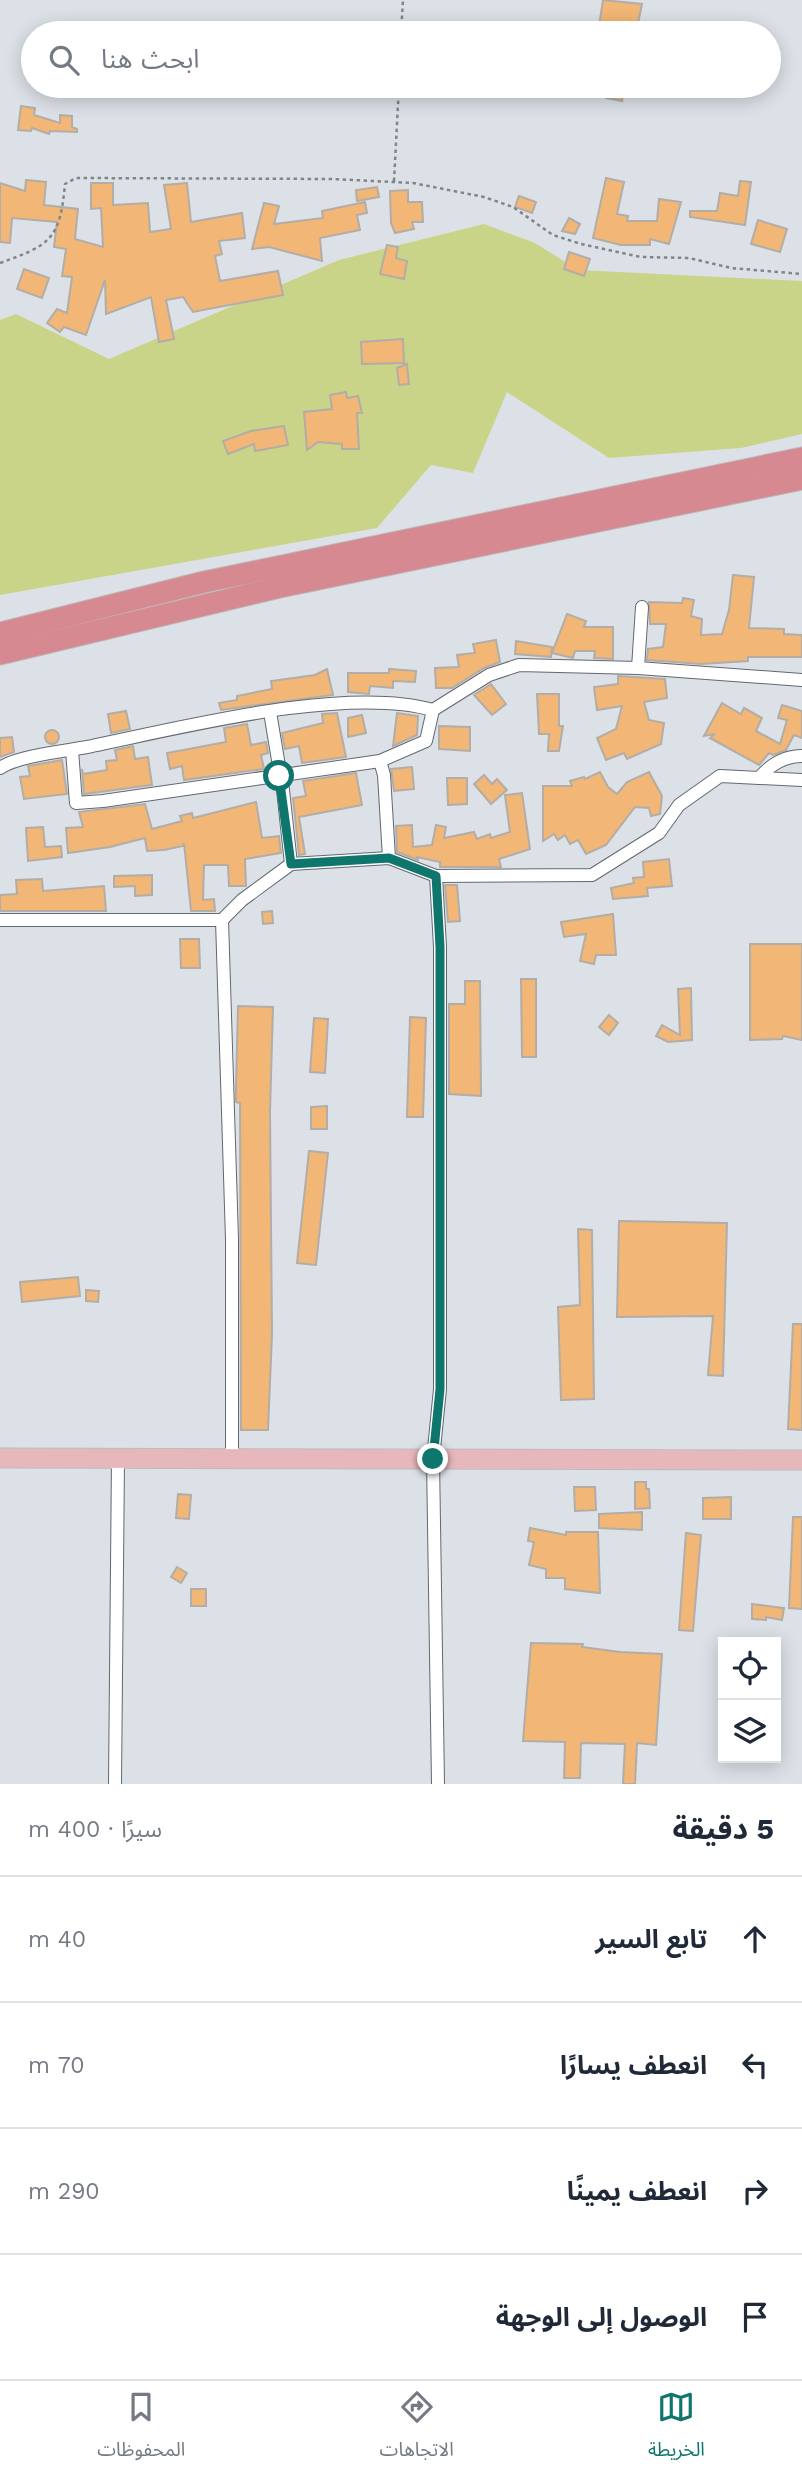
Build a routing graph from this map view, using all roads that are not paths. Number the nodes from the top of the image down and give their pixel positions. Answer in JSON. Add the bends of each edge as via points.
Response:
{"nodes":[{"id":1,"x":802,"y":458,"type":"edge"},
{"id":2,"x":802,"y":479,"type":"edge"},
{"id":3,"x":642,"y":607,"type":"dead end"},
{"id":4,"x":0,"y":634,"type":"edge"},
{"id":5,"x":0,"y":653,"type":"edge"},
{"id":6,"x":639,"y":668,"type":"junction"},
{"id":7,"x":802,"y":680,"type":"edge"},
{"id":8,"x":433,"y":710,"type":"junction"},
{"id":9,"x":270,"y":712,"type":"junction"},
{"id":10,"x":72,"y":750,"type":"junction"},
{"id":11,"x":802,"y":756,"type":"edge"},
{"id":12,"x":380,"y":761,"type":"junction"},
{"id":13,"x":0,"y":768,"type":"edge"},
{"id":14,"x":279,"y":776,"type":"junction"},
{"id":15,"x":759,"y":778,"type":"junction"},
{"id":16,"x":802,"y":780,"type":"edge"},
{"id":17,"x":389,"y":858,"type":"junction"},
{"id":18,"x":291,"y":864,"type":"junction"},
{"id":19,"x":436,"y":876,"type":"junction"},
{"id":20,"x":0,"y":920,"type":"edge"},
{"id":21,"x":222,"y":920,"type":"junction"},
{"id":22,"x":0,"y":1458,"type":"edge"},
{"id":23,"x":118,"y":1458,"type":"junction"},
{"id":24,"x":232,"y":1458,"type":"junction"},
{"id":25,"x":433,"y":1459,"type":"junction"},
{"id":26,"x":802,"y":1460,"type":"edge"},
{"id":27,"x":115,"y":1784,"type":"edge"},
{"id":28,"x":438,"y":1784,"type":"edge"}],
"edges":[{"from":1,"to":4,"type":"highway","via":[[204,582]]},
{"from":2,"to":5,"type":"highway","via":[[280,587]]},
{"from":3,"to":6,"type":"street"},
{"from":6,"to":7,"type":"street"},
{"from":6,"to":8,"type":"street","via":[[519,665],[489,675]]},
{"from":8,"to":9,"type":"street","via":[[408,703],[312,705]]},
{"from":8,"to":12,"type":"street","via":[[426,741]]},
{"from":9,"to":10,"type":"street"},
{"from":9,"to":14,"type":"street"},
{"from":10,"to":13,"type":"street"},
{"from":10,"to":14,"type":"street","via":[[76,803]]},
{"from":11,"to":15,"type":"street","via":[[789,756]]},
{"from":12,"to":14,"type":"street"},
{"from":12,"to":17,"type":"street"},
{"from":14,"to":18,"type":"street"},
{"from":15,"to":16,"type":"street"},
{"from":15,"to":19,"type":"street","via":[[720,776],[679,805],[659,833],[592,875]]},
{"from":17,"to":18,"type":"street"},
{"from":17,"to":19,"type":"street"},
{"from":18,"to":21,"type":"street"},
{"from":19,"to":25,"type":"street","via":[[440,1389]]},
{"from":20,"to":21,"type":"street"},
{"from":21,"to":24,"type":"street","via":[[232,1239]]},
{"from":22,"to":23,"type":"main road"},
{"from":23,"to":24,"type":"main road"},
{"from":23,"to":27,"type":"street"},
{"from":24,"to":25,"type":"main road"},
{"from":25,"to":26,"type":"main road"},
{"from":25,"to":28,"type":"street"}]}
